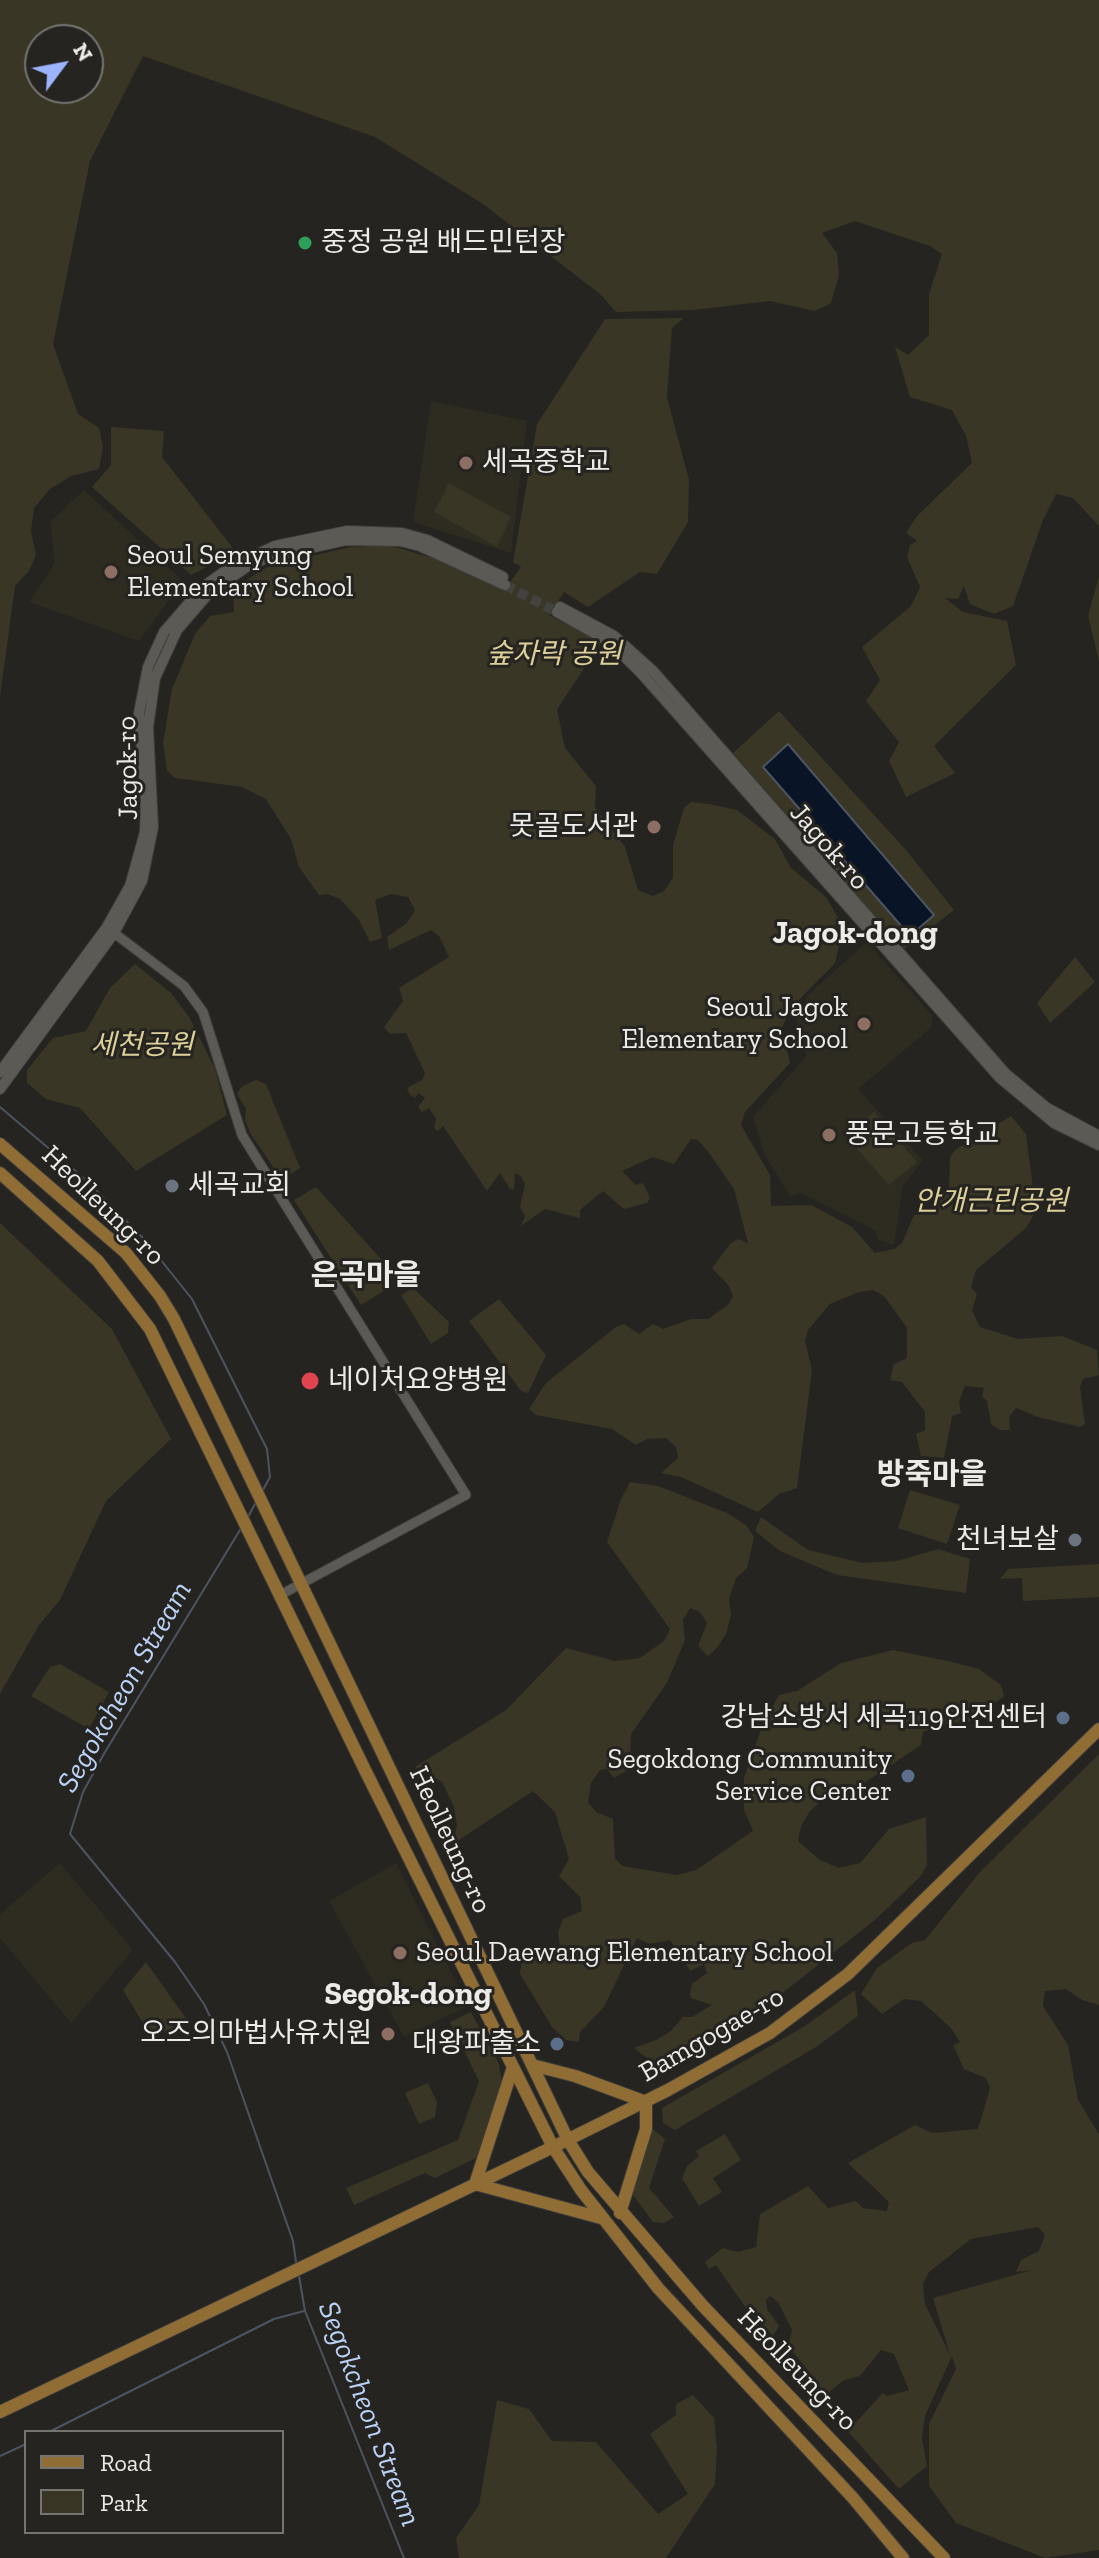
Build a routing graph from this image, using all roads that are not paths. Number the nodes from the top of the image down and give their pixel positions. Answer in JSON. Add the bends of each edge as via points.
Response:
{"nodes":[{"id":1,"x":114,"y":933,"type":"junction"},
{"id":2,"x":0,"y":1072,"type":"edge"},
{"id":3,"x":2,"y":1086,"type":"edge"},
{"id":4,"x":1099,"y":1136,"type":"edge"},
{"id":5,"x":0,"y":1144,"type":"edge"},
{"id":6,"x":1099,"y":1145,"type":"edge"},
{"id":7,"x":0,"y":1173,"type":"edge"},
{"id":8,"x":301,"y":1583,"type":"junction"},
{"id":9,"x":282,"y":1594,"type":"junction"},
{"id":10,"x":1099,"y":1729,"type":"edge"},
{"id":11,"x":532,"y":2065,"type":"junction"},
{"id":12,"x":513,"y":2067,"type":"junction"},
{"id":13,"x":646,"y":2102,"type":"junction"},
{"id":14,"x":568,"y":2140,"type":"junction"},
{"id":15,"x":553,"y":2147,"type":"junction"},
{"id":16,"x":475,"y":2184,"type":"junction"},
{"id":17,"x":620,"y":2213,"type":"junction"},
{"id":18,"x":601,"y":2218,"type":"junction"},
{"id":19,"x":0,"y":2412,"type":"edge"},
{"id":20,"x":865,"y":2476,"type":"junction"},
{"id":21,"x":853,"y":2498,"type":"junction"},
{"id":22,"x":903,"y":2558,"type":"edge"},
{"id":23,"x":914,"y":2558,"type":"edge"},
{"id":24,"x":933,"y":2558,"type":"edge"},
{"id":25,"x":944,"y":2558,"type":"edge"}],
"edges":[{"from":1,"to":2,"type":"main road","name":"Jagok-ro","via":[[142,881],[152,845],[148,727],[155,678],[177,630],[208,594],[269,557],[346,540],[420,546],[506,583],[427,540],[402,533],[347,531],[275,546],[203,587],[175,617],[148,667],[139,729],[145,832],[130,886],[107,927]]},
{"from":1,"to":3,"type":"main road","name":"Jagok-ro"},
{"from":1,"to":8,"type":"street","via":[[184,986],[203,1012],[242,1135],[466,1495]]},
{"from":4,"to":6,"type":"main road","name":"Jagok-ro","via":[[1047,1108],[1005,1073],[653,671],[614,636],[557,609],[610,642],[641,673],[1000,1078],[1054,1123]]},
{"from":5,"to":8,"type":"main road","name":"Heolleung-ro","via":[[126,1253],[152,1285],[186,1344]]},
{"from":7,"to":9,"type":"main road","name":"Heolleung-ro","via":[[88,1251],[137,1307]]},
{"from":8,"to":9,"type":"street"},
{"from":8,"to":11,"type":"main road","name":"Heolleung-ro"},
{"from":9,"to":12,"type":"main road","name":"Heolleung-ro"},
{"from":10,"to":13,"type":"main road","name":"Bamgogae-ro","via":[[824,1995],[770,2033]]},
{"from":11,"to":13,"type":"main road"},
{"from":11,"to":14,"type":"main road","name":"Heolleung-ro"},
{"from":12,"to":15,"type":"main road","name":"Heolleung-ro"},
{"from":12,"to":16,"type":"main road"},
{"from":13,"to":14,"type":"main road","name":"Bamgogae-ro"},
{"from":13,"to":17,"type":"main road","via":[[646,2129]]},
{"from":14,"to":15,"type":"main road","name":"Bamgogae-ro"},
{"from":14,"to":17,"type":"main road","name":"Heolleung-ro"},
{"from":15,"to":16,"type":"main road","name":"Bamgogae-ro"},
{"from":15,"to":18,"type":"main road","name":"Heolleung-ro"},
{"from":16,"to":18,"type":"main road"},
{"from":16,"to":19,"type":"main road","name":"Bamgogae-ro"},
{"from":17,"to":20,"type":"main road","name":"Heolleung-ro"},
{"from":18,"to":21,"type":"main road","name":"Heolleung-ro","via":[[658,2288]]},
{"from":20,"to":24,"type":"main road"},
{"from":20,"to":25,"type":"main road","name":"Heolleung-ro"},
{"from":21,"to":22,"type":"main road","name":"Heolleung-ro"},
{"from":21,"to":23,"type":"main road"}]}
